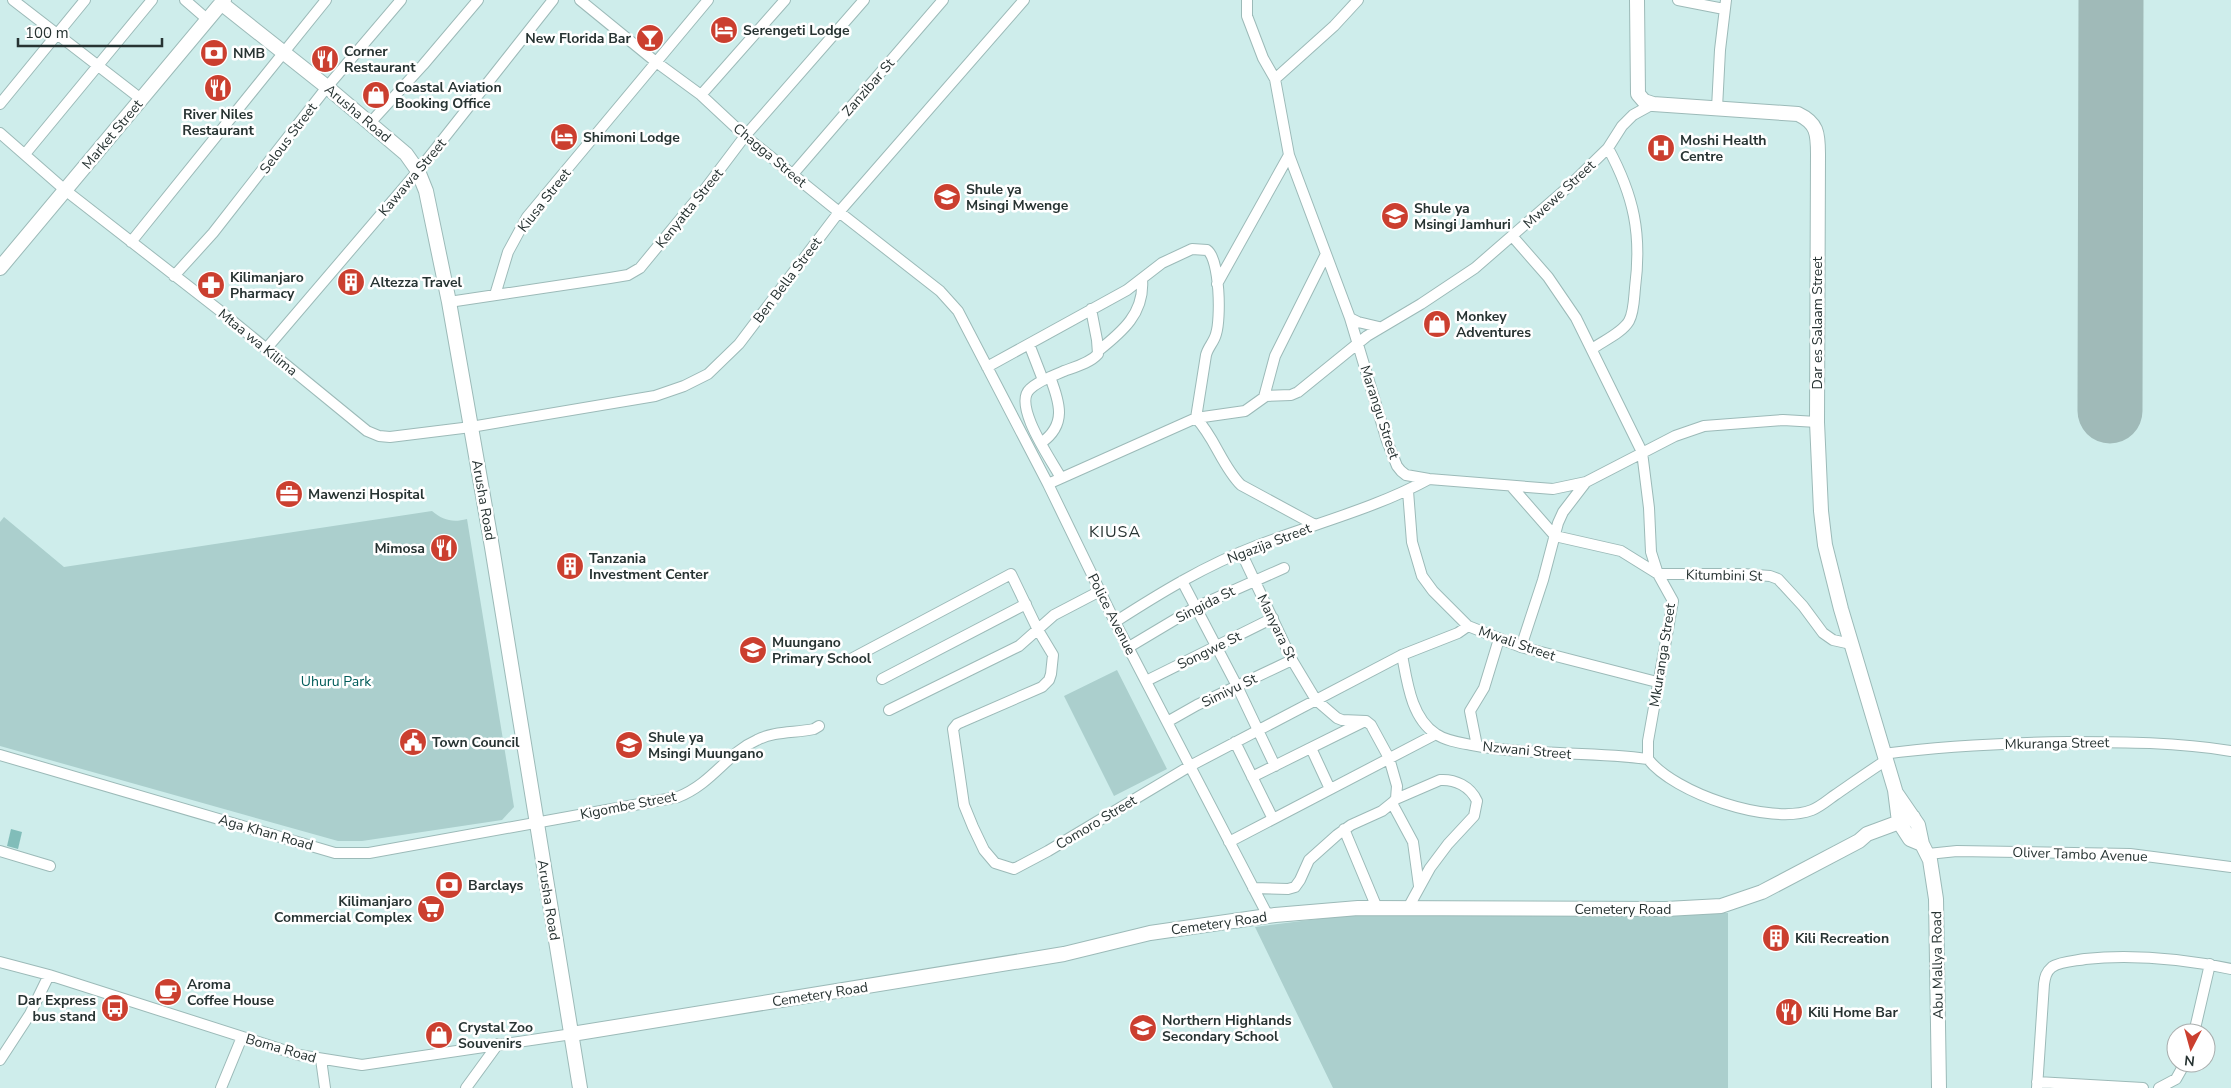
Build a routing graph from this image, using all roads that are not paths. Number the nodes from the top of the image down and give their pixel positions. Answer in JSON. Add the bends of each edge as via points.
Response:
{"nodes":[{"id":1,"x":13,"y":0,"type":"edge"},
{"id":2,"x":85,"y":0,"type":"edge"},
{"id":3,"x":152,"y":0,"type":"edge"},
{"id":4,"x":185,"y":0,"type":"edge"},
{"id":5,"x":326,"y":0,"type":"edge"},
{"id":6,"x":401,"y":0,"type":"edge"},
{"id":7,"x":478,"y":0,"type":"edge"},
{"id":8,"x":553,"y":0,"type":"edge"},
{"id":9,"x":580,"y":0,"type":"edge"},
{"id":10,"x":708,"y":0,"type":"edge"},
{"id":11,"x":785,"y":0,"type":"edge"},
{"id":12,"x":864,"y":0,"type":"edge"},
{"id":13,"x":943,"y":0,"type":"edge"},
{"id":14,"x":1024,"y":0,"type":"edge"},
{"id":15,"x":1247,"y":0,"type":"edge"},
{"id":16,"x":1358,"y":0,"type":"edge"},
{"id":17,"x":1637,"y":0,"type":"edge"},
{"id":18,"x":1678,"y":0,"type":"edge"},
{"id":19,"x":222,"y":1,"type":"edge"},
{"id":20,"x":1725,"y":4,"type":"edge"},
{"id":21,"x":208,"y":20,"type":"junction"},
{"id":22,"x":57,"y":34,"type":"junction"},
{"id":23,"x":283,"y":51,"type":"junction"},
{"id":24,"x":656,"y":62,"type":"junction"},
{"id":25,"x":98,"y":68,"type":"junction"},
{"id":26,"x":1275,"y":79,"type":"junction"},
{"id":27,"x":327,"y":87,"type":"junction"},
{"id":28,"x":701,"y":95,"type":"junction"},
{"id":29,"x":141,"y":99,"type":"junction"},
{"id":30,"x":0,"y":104,"type":"edge"},
{"id":31,"x":1653,"y":104,"type":"junction"},
{"id":32,"x":1717,"y":108,"type":"junction"},
{"id":33,"x":370,"y":123,"type":"junction"},
{"id":34,"x":0,"y":133,"type":"edge"},
{"id":35,"x":746,"y":136,"type":"junction"},
{"id":36,"x":1608,"y":148,"type":"junction"},
{"id":37,"x":25,"y":154,"type":"junction"},
{"id":38,"x":1289,"y":155,"type":"junction"},
{"id":39,"x":418,"y":171,"type":"junction"},
{"id":40,"x":793,"y":174,"type":"junction"},
{"id":41,"x":66,"y":190,"type":"junction"},
{"id":42,"x":839,"y":212,"type":"junction"},
{"id":43,"x":1513,"y":237,"type":"junction"},
{"id":44,"x":131,"y":242,"type":"junction"},
{"id":45,"x":1326,"y":254,"type":"junction"},
{"id":46,"x":0,"y":268,"type":"edge"},
{"id":47,"x":174,"y":276,"type":"junction"},
{"id":48,"x":1142,"y":279,"type":"junction"},
{"id":49,"x":1216,"y":284,"type":"junction"},
{"id":50,"x":495,"y":294,"type":"junction"},
{"id":51,"x":449,"y":302,"type":"junction"},
{"id":52,"x":1091,"y":309,"type":"junction"},
{"id":53,"x":958,"y":311,"type":"joint"},
{"id":54,"x":1350,"y":318,"type":"junction"},
{"id":55,"x":1379,"y":327,"type":"junction"},
{"id":56,"x":1358,"y":343,"type":"junction"},
{"id":57,"x":1029,"y":344,"type":"junction"},
{"id":58,"x":266,"y":349,"type":"junction"},
{"id":59,"x":1592,"y":349,"type":"junction"},
{"id":60,"x":1098,"y":351,"type":"junction"},
{"id":61,"x":987,"y":367,"type":"junction"},
{"id":62,"x":1047,"y":379,"type":"junction"},
{"id":63,"x":1264,"y":397,"type":"junction"},
{"id":64,"x":1196,"y":418,"type":"junction"},
{"id":65,"x":1817,"y":422,"type":"junction"},
{"id":66,"x":471,"y":427,"type":"junction"},
{"id":67,"x":1041,"y":443,"type":"junction"},
{"id":68,"x":1642,"y":452,"type":"junction"},
{"id":69,"x":1061,"y":478,"type":"junction"},
{"id":70,"x":1429,"y":479,"type":"junction"},
{"id":71,"x":1586,"y":482,"type":"junction"},
{"id":72,"x":1048,"y":484,"type":"junction"},
{"id":73,"x":1512,"y":487,"type":"junction"},
{"id":74,"x":1408,"y":491,"type":"junction"},
{"id":75,"x":1315,"y":525,"type":"junction"},
{"id":76,"x":1555,"y":536,"type":"junction"},
{"id":77,"x":1241,"y":552,"type":"junction"},
{"id":78,"x":1284,"y":568,"type":"dead end"},
{"id":79,"x":1658,"y":574,"type":"junction"},
{"id":80,"x":1182,"y":581,"type":"junction"},
{"id":81,"x":1254,"y":581,"type":"junction"},
{"id":82,"x":1100,"y":591,"type":"junction"},
{"id":83,"x":1026,"y":604,"type":"junction"},
{"id":84,"x":1196,"y":607,"type":"junction"},
{"id":85,"x":1273,"y":618,"type":"junction"},
{"id":86,"x":1116,"y":622,"type":"junction"},
{"id":87,"x":1468,"y":626,"type":"junction"},
{"id":88,"x":1038,"y":630,"type":"junction"},
{"id":89,"x":1498,"y":639,"type":"junction"},
{"id":90,"x":1851,"y":644,"type":"junction"},
{"id":91,"x":1216,"y":646,"type":"junction"},
{"id":92,"x":1129,"y":647,"type":"junction"},
{"id":93,"x":1521,"y":647,"type":"junction"},
{"id":94,"x":1402,"y":655,"type":"junction"},
{"id":95,"x":851,"y":659,"type":"dead end"},
{"id":96,"x":1292,"y":660,"type":"junction"},
{"id":97,"x":882,"y":679,"type":"dead end"},
{"id":98,"x":1146,"y":681,"type":"junction"},
{"id":99,"x":1657,"y":682,"type":"junction"},
{"id":100,"x":1237,"y":686,"type":"junction"},
{"id":101,"x":1316,"y":700,"type":"junction"},
{"id":102,"x":889,"y":710,"type":"dead end"},
{"id":103,"x":1366,"y":721,"type":"junction"},
{"id":104,"x":1167,"y":722,"type":"junction"},
{"id":105,"x":819,"y":726,"type":"dead end"},
{"id":106,"x":1257,"y":731,"type":"junction"},
{"id":107,"x":1436,"y":734,"type":"junction"},
{"id":108,"x":1235,"y":742,"type":"junction"},
{"id":109,"x":1477,"y":746,"type":"junction"},
{"id":110,"x":1311,"y":748,"type":"junction"},
{"id":111,"x":2231,"y":751,"type":"edge"},
{"id":112,"x":0,"y":755,"type":"edge"},
{"id":113,"x":1389,"y":758,"type":"junction"},
{"id":114,"x":1884,"y":758,"type":"junction"},
{"id":115,"x":1648,"y":759,"type":"junction"},
{"id":116,"x":1190,"y":766,"type":"junction"},
{"id":117,"x":1275,"y":766,"type":"junction"},
{"id":118,"x":1252,"y":777,"type":"junction"},
{"id":119,"x":1330,"y":789,"type":"junction"},
{"id":120,"x":1394,"y":801,"type":"junction"},
{"id":121,"x":1273,"y":819,"type":"junction"},
{"id":122,"x":536,"y":822,"type":"junction"},
{"id":123,"x":1908,"y":824,"type":"junction"},
{"id":124,"x":1344,"y":829,"type":"junction"},
{"id":125,"x":1229,"y":842,"type":"junction"},
{"id":126,"x":1925,"y":849,"type":"junction"},
{"id":127,"x":0,"y":852,"type":"edge"},
{"id":128,"x":50,"y":866,"type":"dead end"},
{"id":129,"x":2231,"y":867,"type":"edge"},
{"id":130,"x":1419,"y":886,"type":"junction"},
{"id":131,"x":1253,"y":888,"type":"junction"},
{"id":132,"x":1378,"y":908,"type":"junction"},
{"id":133,"x":1408,"y":908,"type":"junction"},
{"id":134,"x":1268,"y":916,"type":"junction"},
{"id":135,"x":0,"y":962,"type":"edge"},
{"id":136,"x":2210,"y":964,"type":"junction"},
{"id":137,"x":2231,"y":969,"type":"edge"},
{"id":138,"x":49,"y":975,"type":"junction"},
{"id":139,"x":2196,"y":1023,"type":"edge"},
{"id":140,"x":572,"y":1034,"type":"junction"},
{"id":141,"x":242,"y":1037,"type":"junction"},
{"id":142,"x":498,"y":1044,"type":"junction"},
{"id":143,"x":0,"y":1060,"type":"edge"},
{"id":144,"x":321,"y":1060,"type":"junction"},
{"id":145,"x":2179,"y":1073,"type":"edge"},
{"id":146,"x":2037,"y":1085,"type":"edge"},
{"id":147,"x":221,"y":1088,"type":"edge"},
{"id":148,"x":325,"y":1088,"type":"edge"},
{"id":149,"x":466,"y":1088,"type":"edge"},
{"id":150,"x":580,"y":1088,"type":"edge"},
{"id":151,"x":1939,"y":1088,"type":"edge"},
{"id":152,"x":2144,"y":1088,"type":"edge"},
{"id":153,"x":2159,"y":1088,"type":"edge"}],
"edges":[{"from":1,"to":22,"type":"street"},
{"from":2,"to":22,"type":"street"},
{"from":3,"to":25,"type":"street"},
{"from":4,"to":21,"type":"street"},
{"from":5,"to":23,"type":"street"},
{"from":6,"to":27,"type":"street","name":"Selous Street"},
{"from":7,"to":33,"type":"street"},
{"from":8,"to":39,"type":"street","name":"Kawawa Street"},
{"from":9,"to":24,"type":"street","name":"Chagga Street"},
{"from":10,"to":24,"type":"street","name":"Kiusa Street"},
{"from":11,"to":28,"type":"street"},
{"from":12,"to":35,"type":"street","name":"Kenyatta Street"},
{"from":13,"to":40,"type":"street","name":"Zanzibar St"},
{"from":14,"to":42,"type":"street","name":"Ben Bella Street"},
{"from":15,"to":26,"type":"street","name":"Marangu Street","via":[[1247,16]]},
{"from":16,"to":26,"type":"street"},
{"from":17,"to":31,"type":"main road","via":[[1638,94]]},
{"from":18,"to":20,"type":"street"},
{"from":19,"to":21,"type":"main road","name":"Market Street"},
{"from":19,"to":23,"type":"main road","name":"Arusha Road"},
{"from":20,"to":32,"type":"street"},
{"from":21,"to":29,"type":"main road","name":"Market Street"},
{"from":22,"to":25,"type":"street"},
{"from":22,"to":30,"type":"street"},
{"from":23,"to":27,"type":"main road","name":"Arusha Road"},
{"from":23,"to":44,"type":"street"},
{"from":24,"to":28,"type":"street","name":"Chagga Street"},
{"from":24,"to":50,"type":"street","name":"Kiusa Street","via":[[527,217],[508,252]]},
{"from":25,"to":29,"type":"street"},
{"from":25,"to":37,"type":"street"},
{"from":26,"to":38,"type":"street","name":"Marangu Street"},
{"from":27,"to":33,"type":"main road","name":"Arusha Road"},
{"from":27,"to":47,"type":"street","name":"Selous Street","via":[[236,205]]},
{"from":28,"to":35,"type":"street","name":"Chagga Street"},
{"from":29,"to":41,"type":"main road","name":"Market Street"},
{"from":31,"to":32,"type":"main road","name":"Dar es Salaam Street"},
{"from":31,"to":36,"type":"street","name":"Mwewe Street","via":[[1633,115]]},
{"from":32,"to":65,"type":"main road","name":"Dar es Salaam Street","via":[[1798,114],[1814,126],[1818,138]]},
{"from":33,"to":39,"type":"main road","name":"Arusha Road","via":[[406,154]]},
{"from":34,"to":37,"type":"street","name":"Mtaa wa Kilima"},
{"from":35,"to":40,"type":"street","name":"Chagga Street"},
{"from":35,"to":50,"type":"street","name":"Kenyatta Street","via":[[640,268],[628,275]]},
{"from":36,"to":43,"type":"street","name":"Mwewe Street"},
{"from":36,"to":59,"type":"street","via":[[1619,168],[1636,220],[1637,275],[1630,320]]},
{"from":37,"to":41,"type":"street","name":"Mtaa wa Kilima"},
{"from":38,"to":45,"type":"street","name":"Marangu Street"},
{"from":38,"to":49,"type":"street"},
{"from":39,"to":51,"type":"main road","name":"Arusha Road","via":[[429,201]]},
{"from":39,"to":58,"type":"street","name":"Kawawa Street"},
{"from":40,"to":42,"type":"street","name":"Chagga Street"},
{"from":41,"to":44,"type":"street","name":"Mtaa wa Kilima"},
{"from":41,"to":46,"type":"main road","name":"Market Street"},
{"from":42,"to":53,"type":"street","name":"Chagga Street","via":[[940,291]]},
{"from":42,"to":66,"type":"street","name":"Ben Bella Street","via":[[739,344],[708,374],[655,396]]},
{"from":43,"to":55,"type":"street","name":"Mwewe Street","via":[[1476,268]]},
{"from":43,"to":59,"type":"street","name":"Mkuranga Street","via":[[1564,298]]},
{"from":44,"to":47,"type":"street","name":"Mtaa wa Kilima"},
{"from":45,"to":54,"type":"street","name":"Marangu Street"},
{"from":45,"to":63,"type":"street","via":[[1275,356]]},
{"from":47,"to":58,"type":"street","name":"Mtaa wa Kilima"},
{"from":48,"to":49,"type":"street","via":[[1162,263],[1200,248],[1211,253]]},
{"from":48,"to":52,"type":"street"},
{"from":48,"to":60,"type":"street","via":[[1138,310]]},
{"from":49,"to":64,"type":"street","via":[[1219,299],[1217,328],[1206,355]]},
{"from":50,"to":51,"type":"street","name":"Kenyatta Street"},
{"from":51,"to":66,"type":"main road","name":"Arusha Road"},
{"from":52,"to":57,"type":"street"},
{"from":52,"to":60,"type":"street"},
{"from":53,"to":61,"type":"street","name":"Police Avenue"},
{"from":54,"to":55,"type":"street"},
{"from":54,"to":56,"type":"street","name":"Marangu Street"},
{"from":55,"to":56,"type":"street","name":"Mwewe Street"},
{"from":56,"to":63,"type":"street","name":"Mwewe Street","via":[[1298,392]]},
{"from":56,"to":70,"type":"street","name":"Marangu Street","via":[[1397,466],[1406,475]]},
{"from":57,"to":61,"type":"street"},
{"from":57,"to":62,"type":"street"},
{"from":58,"to":66,"type":"street","name":"Mtaa wa Kilima","via":[[367,431],[380,436]]},
{"from":59,"to":68,"type":"street","name":"Mkuranga Street"},
{"from":60,"to":62,"type":"street","via":[[1096,357]]},
{"from":61,"to":72,"type":"street","name":"Police Avenue"},
{"from":62,"to":67,"type":"street","via":[[1058,397],[1060,413],[1052,435]]},
{"from":62,"to":67,"type":"street","via":[[1030,388],[1024,404]]},
{"from":63,"to":64,"type":"street","via":[[1245,412]]},
{"from":64,"to":69,"type":"street"},
{"from":64,"to":75,"type":"street","via":[[1241,484]]},
{"from":65,"to":68,"type":"street","name":"Marangu Street","via":[[1783,420],[1704,426]]},
{"from":65,"to":90,"type":"main road","name":"Dar es Salaam Street","via":[[1825,545]]},
{"from":66,"to":122,"type":"main road","name":"Arusha Road"},
{"from":67,"to":69,"type":"street"},
{"from":68,"to":71,"type":"street","name":"Marangu Street"},
{"from":68,"to":79,"type":"street","name":"Mkuranga Street","via":[[1651,552]]},
{"from":69,"to":72,"type":"street"},
{"from":70,"to":73,"type":"street","name":"Marangu Street"},
{"from":70,"to":74,"type":"street","name":"Ngazija Street"},
{"from":71,"to":73,"type":"street","name":"Marangu Street","via":[[1553,489]]},
{"from":71,"to":76,"type":"street","via":[[1563,512]]},
{"from":72,"to":82,"type":"street","name":"Police Avenue"},
{"from":73,"to":76,"type":"street"},
{"from":74,"to":75,"type":"street","name":"Ngazija Street"},
{"from":74,"to":87,"type":"street","name":"Mwali Street","via":[[1412,542],[1422,576],[1432,591]]},
{"from":75,"to":77,"type":"street","name":"Ngazija Street"},
{"from":76,"to":79,"type":"street","via":[[1621,551]]},
{"from":76,"to":93,"type":"street"},
{"from":77,"to":80,"type":"street","name":"Ngazija Street"},
{"from":77,"to":81,"type":"street","name":"Manyara St"},
{"from":78,"to":81,"type":"street","name":"Singida St"},
{"from":79,"to":90,"type":"street","name":"Kitumbini St","via":[[1770,576],[1803,606],[1823,633],[1833,640]]},
{"from":79,"to":99,"type":"street","name":"Mkuranga Street","via":[[1673,601]]},
{"from":80,"to":84,"type":"street"},
{"from":80,"to":86,"type":"street","name":"Ngazija Street"},
{"from":81,"to":84,"type":"street","name":"Singida St"},
{"from":81,"to":85,"type":"street","name":"Manyara St"},
{"from":82,"to":86,"type":"street","name":"Police Avenue"},
{"from":82,"to":88,"type":"street","via":[[1054,615]]},
{"from":83,"to":88,"type":"street"},
{"from":83,"to":95,"type":"street","via":[[1012,574]]},
{"from":83,"to":97,"type":"street"},
{"from":84,"to":91,"type":"street"},
{"from":84,"to":92,"type":"street","name":"Singida St"},
{"from":85,"to":91,"type":"street","name":"Songwe St"},
{"from":85,"to":96,"type":"street","name":"Manyara St"},
{"from":86,"to":92,"type":"street","name":"Police Avenue"},
{"from":87,"to":89,"type":"street","name":"Mwali Street"},
{"from":87,"to":94,"type":"street","name":"Comoro Street"},
{"from":88,"to":102,"type":"street","via":[[1019,646]]},
{"from":88,"to":116,"type":"street","name":"Comoro Street","via":[[1052,655],[1049,680],[1042,687],[957,724],[953,729],[964,805],[984,850],[995,863],[1014,869],[1025,865]]},
{"from":89,"to":93,"type":"street","name":"Mwali Street"},
{"from":89,"to":109,"type":"street","via":[[1484,688],[1470,711]]},
{"from":90,"to":114,"type":"main road","name":"Dar es Salaam Street"},
{"from":91,"to":98,"type":"street","name":"Songwe St"},
{"from":91,"to":100,"type":"street"},
{"from":92,"to":98,"type":"street","name":"Police Avenue"},
{"from":93,"to":99,"type":"street","name":"Mwali Street"},
{"from":94,"to":101,"type":"street","name":"Comoro Street"},
{"from":94,"to":107,"type":"street","via":[[1416,708]]},
{"from":96,"to":100,"type":"street","name":"Simiyu St"},
{"from":96,"to":101,"type":"street","name":"Manyara St"},
{"from":98,"to":104,"type":"street","name":"Police Avenue"},
{"from":99,"to":115,"type":"street","name":"Mkuranga Street"},
{"from":100,"to":104,"type":"street","name":"Simiyu St"},
{"from":100,"to":106,"type":"street"},
{"from":101,"to":103,"type":"street","via":[[1342,720]]},
{"from":101,"to":106,"type":"street","name":"Comoro Street"},
{"from":103,"to":110,"type":"street"},
{"from":103,"to":113,"type":"street","via":[[1375,730]]},
{"from":104,"to":116,"type":"street","name":"Police Avenue"},
{"from":105,"to":122,"type":"street","name":"Kigombe Street","via":[[757,740],[703,784],[678,797]]},
{"from":106,"to":108,"type":"street","name":"Comoro Street"},
{"from":106,"to":117,"type":"street"},
{"from":107,"to":109,"type":"street","name":"Nzwani Street"},
{"from":107,"to":113,"type":"street"},
{"from":108,"to":116,"type":"street","name":"Comoro Street"},
{"from":108,"to":118,"type":"street"},
{"from":109,"to":115,"type":"street","name":"Nzwani Street"},
{"from":110,"to":117,"type":"street"},
{"from":110,"to":119,"type":"street"},
{"from":111,"to":114,"type":"street","name":"Mkuranga Street","via":[[2189,744],[2017,743],[1932,748]]},
{"from":112,"to":122,"type":"street","name":"Aga Khan Road","via":[[335,852],[369,852]]},
{"from":113,"to":119,"type":"street"},
{"from":113,"to":120,"type":"street","via":[[1397,786]]},
{"from":114,"to":115,"type":"street","name":"Mkuranga Street","via":[[1815,809],[1793,813],[1740,808],[1713,800],[1664,776]]},
{"from":114,"to":123,"type":"main road","name":"Dar es Salaam Street"},
{"from":116,"to":125,"type":"street","name":"Police Avenue"},
{"from":117,"to":118,"type":"street"},
{"from":118,"to":121,"type":"street"},
{"from":119,"to":121,"type":"street"},
{"from":120,"to":124,"type":"street","via":[[1382,811]]},
{"from":120,"to":130,"type":"street","via":[[1413,842]]},
{"from":120,"to":130,"type":"street","via":[[1447,779],[1471,791],[1477,801],[1474,816],[1448,844]]},
{"from":121,"to":125,"type":"street"},
{"from":122,"to":140,"type":"main road","name":"Arusha Road"},
{"from":123,"to":126,"type":"main road","via":[[1910,838]]},
{"from":123,"to":133,"type":"main road","name":"Cemetery Road","via":[[1867,834],[1762,892],[1720,906],[1656,909]]},
{"from":124,"to":131,"type":"street","via":[[1313,856],[1295,887]]},
{"from":124,"to":132,"type":"street"},
{"from":125,"to":131,"type":"street","name":"Police Avenue"},
{"from":126,"to":129,"type":"street","name":"Oliver Tambo Avenue","via":[[2130,854]]},
{"from":126,"to":151,"type":"main road","name":"Abu Mallya Road","via":[[1936,899]]},
{"from":127,"to":128,"type":"street"},
{"from":130,"to":133,"type":"street"},
{"from":131,"to":134,"type":"street","name":"Police Avenue"},
{"from":132,"to":133,"type":"main road","name":"Cemetery Road"},
{"from":132,"to":134,"type":"main road","name":"Cemetery Road"},
{"from":134,"to":140,"type":"main road","name":"Cemetery Road","via":[[1150,933],[1064,954]]},
{"from":135,"to":138,"type":"street","name":"Boma Road"},
{"from":136,"to":137,"type":"street"},
{"from":136,"to":139,"type":"street"},
{"from":136,"to":146,"type":"street","via":[[2150,957],[2107,957],[2071,961],[2052,968],[2044,984]]},
{"from":138,"to":141,"type":"street","name":"Boma Road"},
{"from":138,"to":143,"type":"street","via":[[30,1014]]},
{"from":140,"to":142,"type":"street","name":"Boma Road"},
{"from":140,"to":150,"type":"main road","name":"Arusha Road"},
{"from":141,"to":144,"type":"street","name":"Boma Road"},
{"from":141,"to":147,"type":"street"},
{"from":142,"to":144,"type":"street","name":"Boma Road","via":[[362,1065]]},
{"from":142,"to":149,"type":"street"},
{"from":144,"to":148,"type":"street"},
{"from":145,"to":153,"type":"street"},
{"from":146,"to":152,"type":"street"}]}
